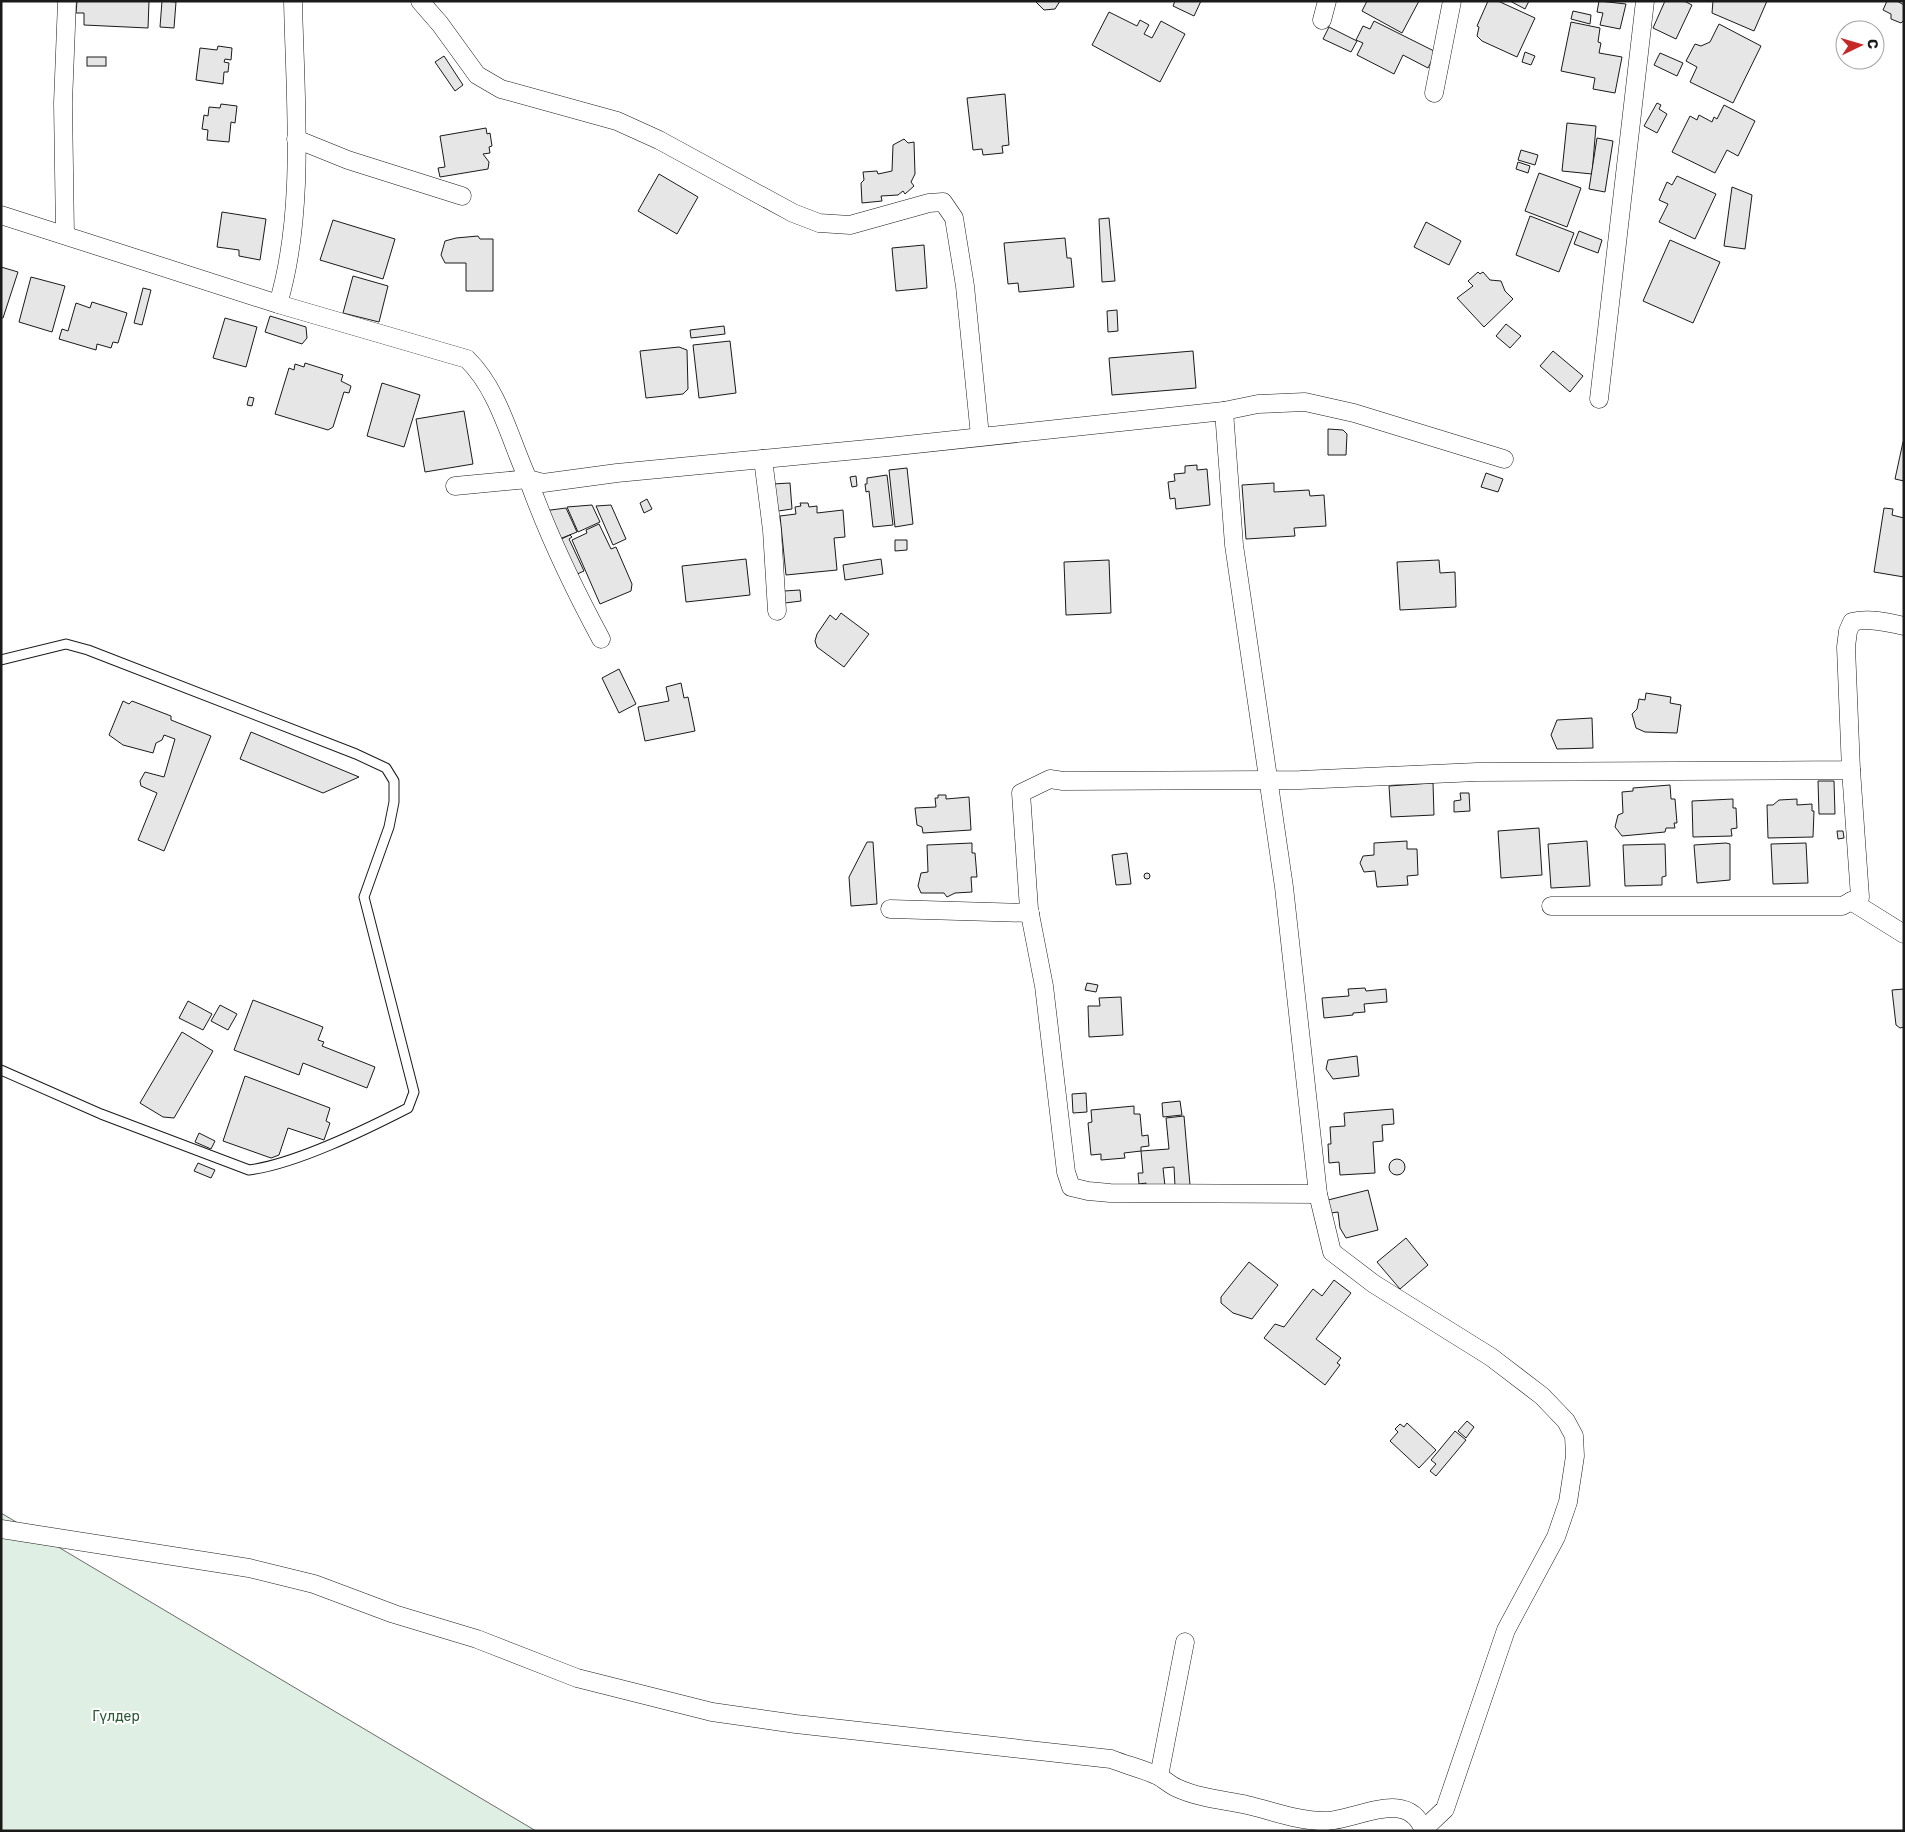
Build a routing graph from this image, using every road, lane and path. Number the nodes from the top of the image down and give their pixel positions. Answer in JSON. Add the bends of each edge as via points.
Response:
{"nodes":[{"id":1,"x":67,"y":1,"type":"edge"},
{"id":2,"x":293,"y":1,"type":"edge"},
{"id":3,"x":420,"y":1,"type":"edge"},
{"id":4,"x":1327,"y":1,"type":"edge"},
{"id":5,"x":1452,"y":1,"type":"edge"},
{"id":6,"x":1646,"y":1,"type":"edge"},
{"id":7,"x":1322,"y":20,"type":"dead end"},
{"id":8,"x":1434,"y":93,"type":"dead end"},
{"id":9,"x":296,"y":139,"type":"junction"},
{"id":10,"x":462,"y":196,"type":"dead end"},
{"id":11,"x":1,"y":215,"type":"edge"},
{"id":12,"x":65,"y":235,"type":"junction"},
{"id":13,"x":278,"y":304,"type":"junction"},
{"id":14,"x":1599,"y":399,"type":"dead end"},
{"id":15,"x":1224,"y":411,"type":"junction"},
{"id":16,"x":980,"y":436,"type":"junction"},
{"id":17,"x":1504,"y":459,"type":"dead end"},
{"id":18,"x":763,"y":460,"type":"junction"},
{"id":19,"x":528,"y":480,"type":"junction"},
{"id":20,"x":455,"y":486,"type":"dead end"},
{"id":21,"x":777,"y":611,"type":"dead end"},
{"id":22,"x":1904,"y":626,"type":"edge"},
{"id":23,"x":601,"y":639,"type":"dead end"},
{"id":24,"x":1,"y":660,"type":"edge"},
{"id":25,"x":1851,"y":770,"type":"junction"},
{"id":26,"x":1267,"y":779,"type":"junction"},
{"id":27,"x":1851,"y":902,"type":"junction"},
{"id":28,"x":1551,"y":906,"type":"dead end"},
{"id":29,"x":890,"y":909,"type":"dead end"},
{"id":30,"x":1030,"y":913,"type":"junction"},
{"id":31,"x":1904,"y":934,"type":"edge"},
{"id":32,"x":1,"y":1070,"type":"edge"},
{"id":33,"x":1318,"y":1194,"type":"junction"},
{"id":34,"x":1,"y":1529,"type":"edge"},
{"id":35,"x":1185,"y":1642,"type":"dead end"},
{"id":36,"x":1159,"y":1776,"type":"junction"},
{"id":37,"x":1424,"y":1830,"type":"edge"}],
"edges":[{"from":1,"to":12,"type":"street","via":[[63,103]]},
{"from":2,"to":9,"type":"street"},
{"from":3,"to":16,"type":"street","via":[[477,75],[485,80],[502,89],[617,121],[660,140],[792,213],[819,223],[850,225],[943,202],[954,218],[965,286]]},
{"from":4,"to":7,"type":"street"},
{"from":5,"to":8,"type":"street"},
{"from":6,"to":14,"type":"street"},
{"from":9,"to":10,"type":"street","via":[[348,160]]},
{"from":9,"to":13,"type":"street","via":[[292,244]]},
{"from":11,"to":12,"type":"street"},
{"from":12,"to":13,"type":"street"},
{"from":13,"to":19,"type":"street","via":[[467,359],[477,369],[495,401]]},
{"from":15,"to":16,"type":"street"},
{"from":15,"to":17,"type":"street","via":[[1258,404],[1304,402],[1354,413]]},
{"from":15,"to":26,"type":"street","via":[[1234,545]]},
{"from":16,"to":18,"type":"street"},
{"from":18,"to":19,"type":"street","via":[[543,483]]},
{"from":18,"to":21,"type":"street"},
{"from":19,"to":20,"type":"street"},
{"from":19,"to":23,"type":"street","via":[[573,589]]},
{"from":22,"to":25,"type":"street","via":[[1859,620],[1852,622],[1848,631]]},
{"from":24,"to":32,"type":"lane","via":[[66,644],[88,650],[386,768],[394,781],[394,802],[389,827],[364,897],[414,1092],[408,1108],[373,1126],[268,1167],[249,1170],[101,1114]]},
{"from":25,"to":26,"type":"street","via":[[1477,772]]},
{"from":25,"to":27,"type":"street","via":[[1860,897]]},
{"from":26,"to":30,"type":"street","via":[[1050,779],[1021,793]]},
{"from":26,"to":33,"type":"street","via":[[1284,887]]},
{"from":27,"to":28,"type":"street","via":[[1842,906]]},
{"from":27,"to":31,"type":"street"},
{"from":29,"to":30,"type":"street"},
{"from":30,"to":33,"type":"street","via":[[1044,986],[1066,1172],[1071,1187],[1110,1193]]},
{"from":33,"to":37,"type":"street","via":[[1332,1252],[1374,1284],[1490,1357],[1566,1421],[1574,1436],[1575,1456],[1568,1502],[1556,1537],[1506,1630],[1445,1809]]},
{"from":34,"to":36,"type":"street","via":[[249,1568],[314,1584],[394,1614],[477,1639],[577,1678],[712,1712],[1110,1760]]},
{"from":35,"to":36,"type":"street"},
{"from":36,"to":37,"type":"street","via":[[1198,1796],[1248,1805],[1288,1817],[1326,1821],[1385,1807],[1402,1809],[1420,1822]]}]}
